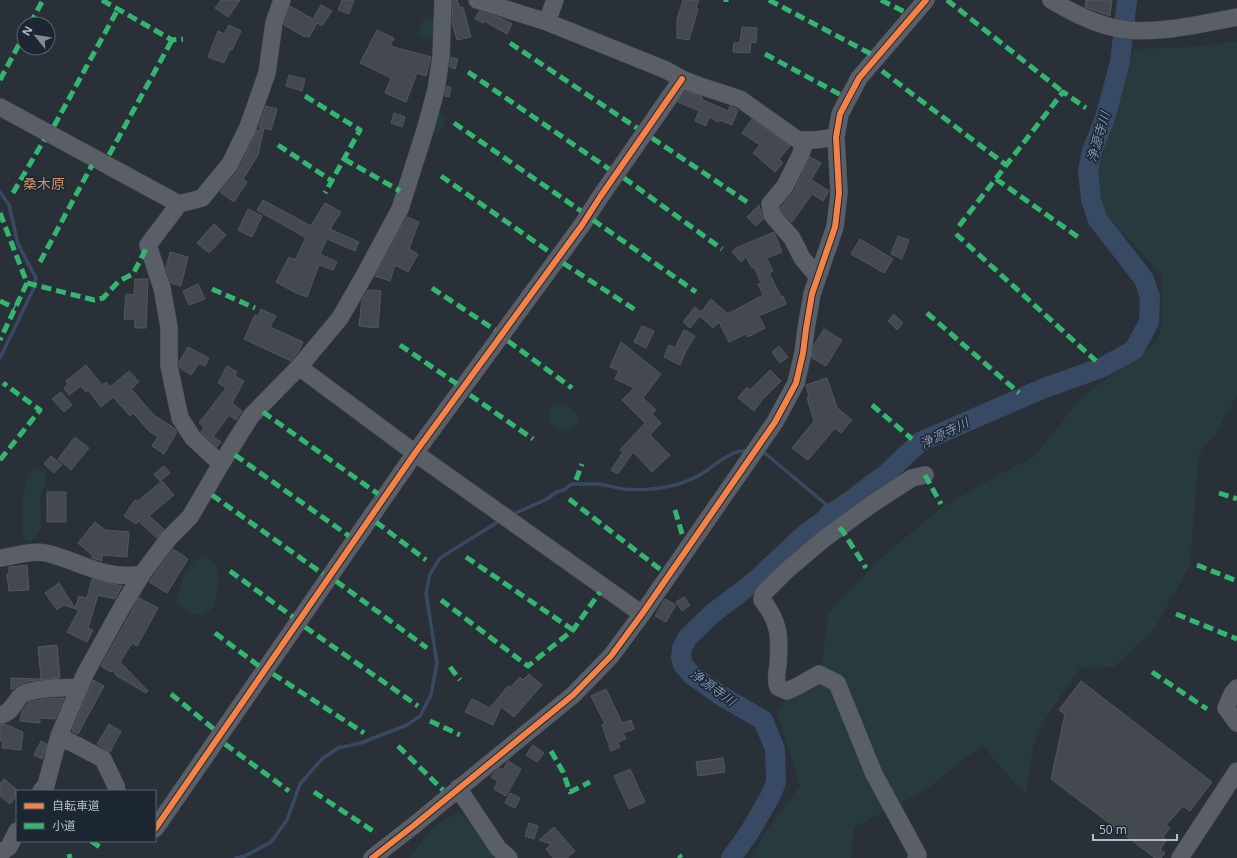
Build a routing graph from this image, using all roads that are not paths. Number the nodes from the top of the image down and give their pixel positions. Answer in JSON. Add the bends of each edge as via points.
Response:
{"nodes":[{"id":1,"x":282,"y":0,"type":"edge"},
{"id":2,"x":443,"y":0,"type":"edge"},
{"id":3,"x":477,"y":0,"type":"edge"},
{"id":4,"x":555,"y":0,"type":"edge"},
{"id":5,"x":926,"y":0,"type":"edge"},
{"id":6,"x":1051,"y":0,"type":"edge"},
{"id":7,"x":1237,"y":17,"type":"edge"},
{"id":8,"x":546,"y":22,"type":"junction"},
{"id":9,"x":682,"y":79,"type":"junction"},
{"id":10,"x":0,"y":107,"type":"edge"},
{"id":11,"x":836,"y":137,"type":"junction"},
{"id":12,"x":806,"y":140,"type":"junction"},
{"id":13,"x":179,"y":204,"type":"junction"},
{"id":14,"x":818,"y":277,"type":"junction"},
{"id":15,"x":298,"y":367,"type":"junction"},
{"id":16,"x":415,"y":453,"type":"junction"},
{"id":17,"x":220,"y":464,"type":"junction"},
{"id":18,"x":925,"y":475,"type":"dead end"},
{"id":19,"x":0,"y":558,"type":"edge"},
{"id":20,"x":142,"y":574,"type":"junction"},
{"id":21,"x":642,"y":614,"type":"junction"},
{"id":22,"x":80,"y":688,"type":"junction"},
{"id":23,"x":1237,"y":688,"type":"edge"},
{"id":24,"x":0,"y":715,"type":"edge"},
{"id":25,"x":1237,"y":723,"type":"edge"},
{"id":26,"x":59,"y":736,"type":"junction"},
{"id":27,"x":1237,"y":771,"type":"edge"},
{"id":28,"x":458,"y":788,"type":"junction"},
{"id":29,"x":43,"y":790,"type":"edge"},
{"id":30,"x":117,"y":790,"type":"edge"},
{"id":31,"x":156,"y":828,"type":"edge"},
{"id":32,"x":16,"y":833,"type":"edge"},
{"id":33,"x":0,"y":853,"type":"edge"},
{"id":34,"x":372,"y":858,"type":"edge"},
{"id":35,"x":509,"y":858,"type":"edge"},
{"id":36,"x":916,"y":858,"type":"edge"},
{"id":37,"x":1180,"y":858,"type":"edge"}],
"edges":[{"from":1,"to":13,"type":"street","via":[[274,23],[267,74],[248,127],[230,164],[202,198]]},
{"from":2,"to":15,"type":"street","via":[[441,57],[436,90],[400,209],[340,318]]},
{"from":3,"to":8,"type":"street"},
{"from":4,"to":8,"type":"street"},
{"from":5,"to":11,"type":"street","via":[[859,78],[840,114]]},
{"from":6,"to":7,"type":"street","via":[[1082,17],[1116,28],[1139,30],[1186,27]]},
{"from":8,"to":9,"type":"street","via":[[666,70]]},
{"from":9,"to":12,"type":"street","via":[[740,99],[798,140]]},
{"from":9,"to":16,"type":"street","via":[[582,225]]},
{"from":10,"to":13,"type":"street"},
{"from":11,"to":12,"type":"street"},
{"from":11,"to":14,"type":"street","via":[[839,193],[835,227]]},
{"from":12,"to":14,"type":"street","via":[[786,186],[770,204],[772,215],[792,238],[802,258]]},
{"from":13,"to":17,"type":"street","via":[[148,245],[162,288],[169,327],[169,366],[180,418],[193,438]]},
{"from":14,"to":21,"type":"street","via":[[812,294],[796,383],[775,422]]},
{"from":15,"to":16,"type":"street"},
{"from":15,"to":17,"type":"street","via":[[251,416]]},
{"from":16,"to":21,"type":"street"},
{"from":16,"to":31,"type":"street"},
{"from":17,"to":20,"type":"street","via":[[190,517],[169,538]]},
{"from":18,"to":36,"type":"street","via":[[912,478],[825,538],[786,571],[763,594],[762,600],[771,612],[779,635],[776,681],[778,686],[787,691],[819,674],[837,683],[874,774],[918,855]]},
{"from":19,"to":20,"type":"street","via":[[32,552],[45,553],[104,574]]},
{"from":20,"to":22,"type":"street","via":[[85,674]]},
{"from":21,"to":28,"type":"street","via":[[611,656],[573,695]]},
{"from":22,"to":24,"type":"street","via":[[46,689],[24,693],[15,705],[4,715]]},
{"from":22,"to":26,"type":"street"},
{"from":23,"to":25,"type":"street","via":[[1226,708]]},
{"from":26,"to":29,"type":"street"},
{"from":26,"to":30,"type":"street","via":[[103,759]]},
{"from":27,"to":37,"type":"street"},
{"from":28,"to":34,"type":"street"},
{"from":28,"to":35,"type":"street","via":[[498,848]]},
{"from":32,"to":33,"type":"street","via":[[9,847]]}]}
